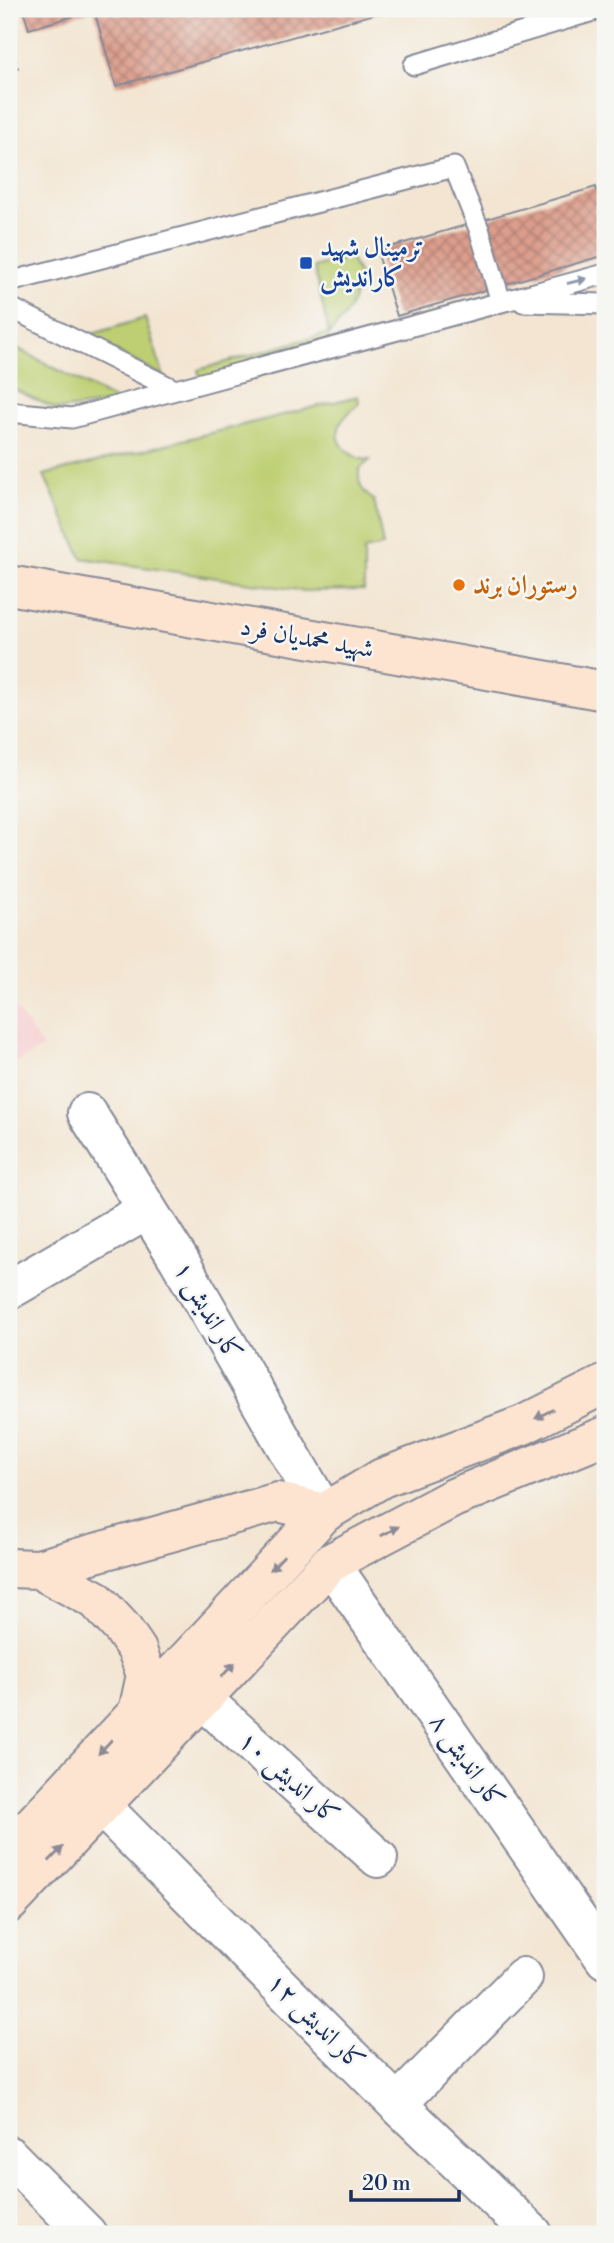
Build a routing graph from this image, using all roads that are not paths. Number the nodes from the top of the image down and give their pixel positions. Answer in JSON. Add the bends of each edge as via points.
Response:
{"nodes":[{"id":1,"x":600,"y":9,"type":"edge"},
{"id":2,"x":414,"y":65,"type":"dead end"},
{"id":3,"x":605,"y":274,"type":"edge"},
{"id":4,"x":9,"y":282,"type":"edge"},
{"id":5,"x":501,"y":302,"type":"junction"},
{"id":6,"x":605,"y":304,"type":"edge"},
{"id":7,"x":9,"y":307,"type":"edge"},
{"id":8,"x":175,"y":390,"type":"junction"},
{"id":9,"x":9,"y":412,"type":"edge"},
{"id":10,"x":9,"y":585,"type":"edge"},
{"id":11,"x":605,"y":691,"type":"edge"},
{"id":12,"x":88,"y":1113,"type":"dead end"},
{"id":13,"x":147,"y":1210,"type":"junction"},
{"id":14,"x":9,"y":1290,"type":"edge"},
{"id":15,"x":605,"y":1384,"type":"edge"},
{"id":16,"x":605,"y":1436,"type":"edge"},
{"id":17,"x":324,"y":1513,"type":"junction"},
{"id":18,"x":330,"y":1563,"type":"junction"},
{"id":19,"x":24,"y":1569,"type":"edge"},
{"id":20,"x":201,"y":1698,"type":"junction"},
{"id":21,"x":138,"y":1712,"type":"junction"},
{"id":22,"x":102,"y":1806,"type":"junction"},
{"id":23,"x":9,"y":1850,"type":"edge"},
{"id":24,"x":378,"y":1858,"type":"dead end"},
{"id":25,"x":9,"y":1903,"type":"edge"},
{"id":26,"x":605,"y":1959,"type":"edge"},
{"id":27,"x":523,"y":1977,"type":"dead end"},
{"id":28,"x":397,"y":2104,"type":"junction"},
{"id":29,"x":9,"y":2156,"type":"edge"},
{"id":30,"x":87,"y":2234,"type":"edge"},
{"id":31,"x":533,"y":2234,"type":"edge"}],
"edges":[{"from":1,"to":2,"type":"lane"},
{"from":5,"to":3,"type":"lane","one_way":true},
{"from":4,"to":5,"type":"lane","via":[[454,167]]},
{"from":5,"to":6,"type":"lane"},
{"from":5,"to":8,"type":"lane"},
{"from":7,"to":8,"type":"lane"},
{"from":8,"to":9,"type":"lane","via":[[72,418]]},
{"from":10,"to":11,"type":"street","name":"شهید محمدیان فرد"},
{"from":12,"to":13,"type":"street","name":"۱ کار اندیش"},
{"from":13,"to":14,"type":"street"},
{"from":13,"to":17,"type":"street","name":"۱ کار اندیش"},
{"from":15,"to":17,"type":"street","one_way":true,"via":[[523,1425],[382,1478]]},
{"from":18,"to":16,"type":"street","one_way":true,"via":[[453,1498]]},
{"from":17,"to":19,"type":"street","via":[[278,1502]]},
{"from":17,"to":21,"type":"street","one_way":true},
{"from":20,"to":18,"type":"street","one_way":true},
{"from":18,"to":26,"type":"street","name":"۸ کار اندیش"},
{"from":19,"to":21,"type":"street","via":[[96,1600],[122,1628],[146,1675]]},
{"from":20,"to":22,"type":"street"},
{"from":20,"to":24,"type":"street","name":"۱۰ کار اندیش"},
{"from":21,"to":23,"type":"street","one_way":true},
{"from":25,"to":22,"type":"street","one_way":true},
{"from":22,"to":28,"type":"street","name":"۱۲ کار اندیش"},
{"from":27,"to":28,"type":"street"},
{"from":28,"to":31,"type":"street","name":"۱۲ کار اندیش"},
{"from":29,"to":30,"type":"street"}]}
